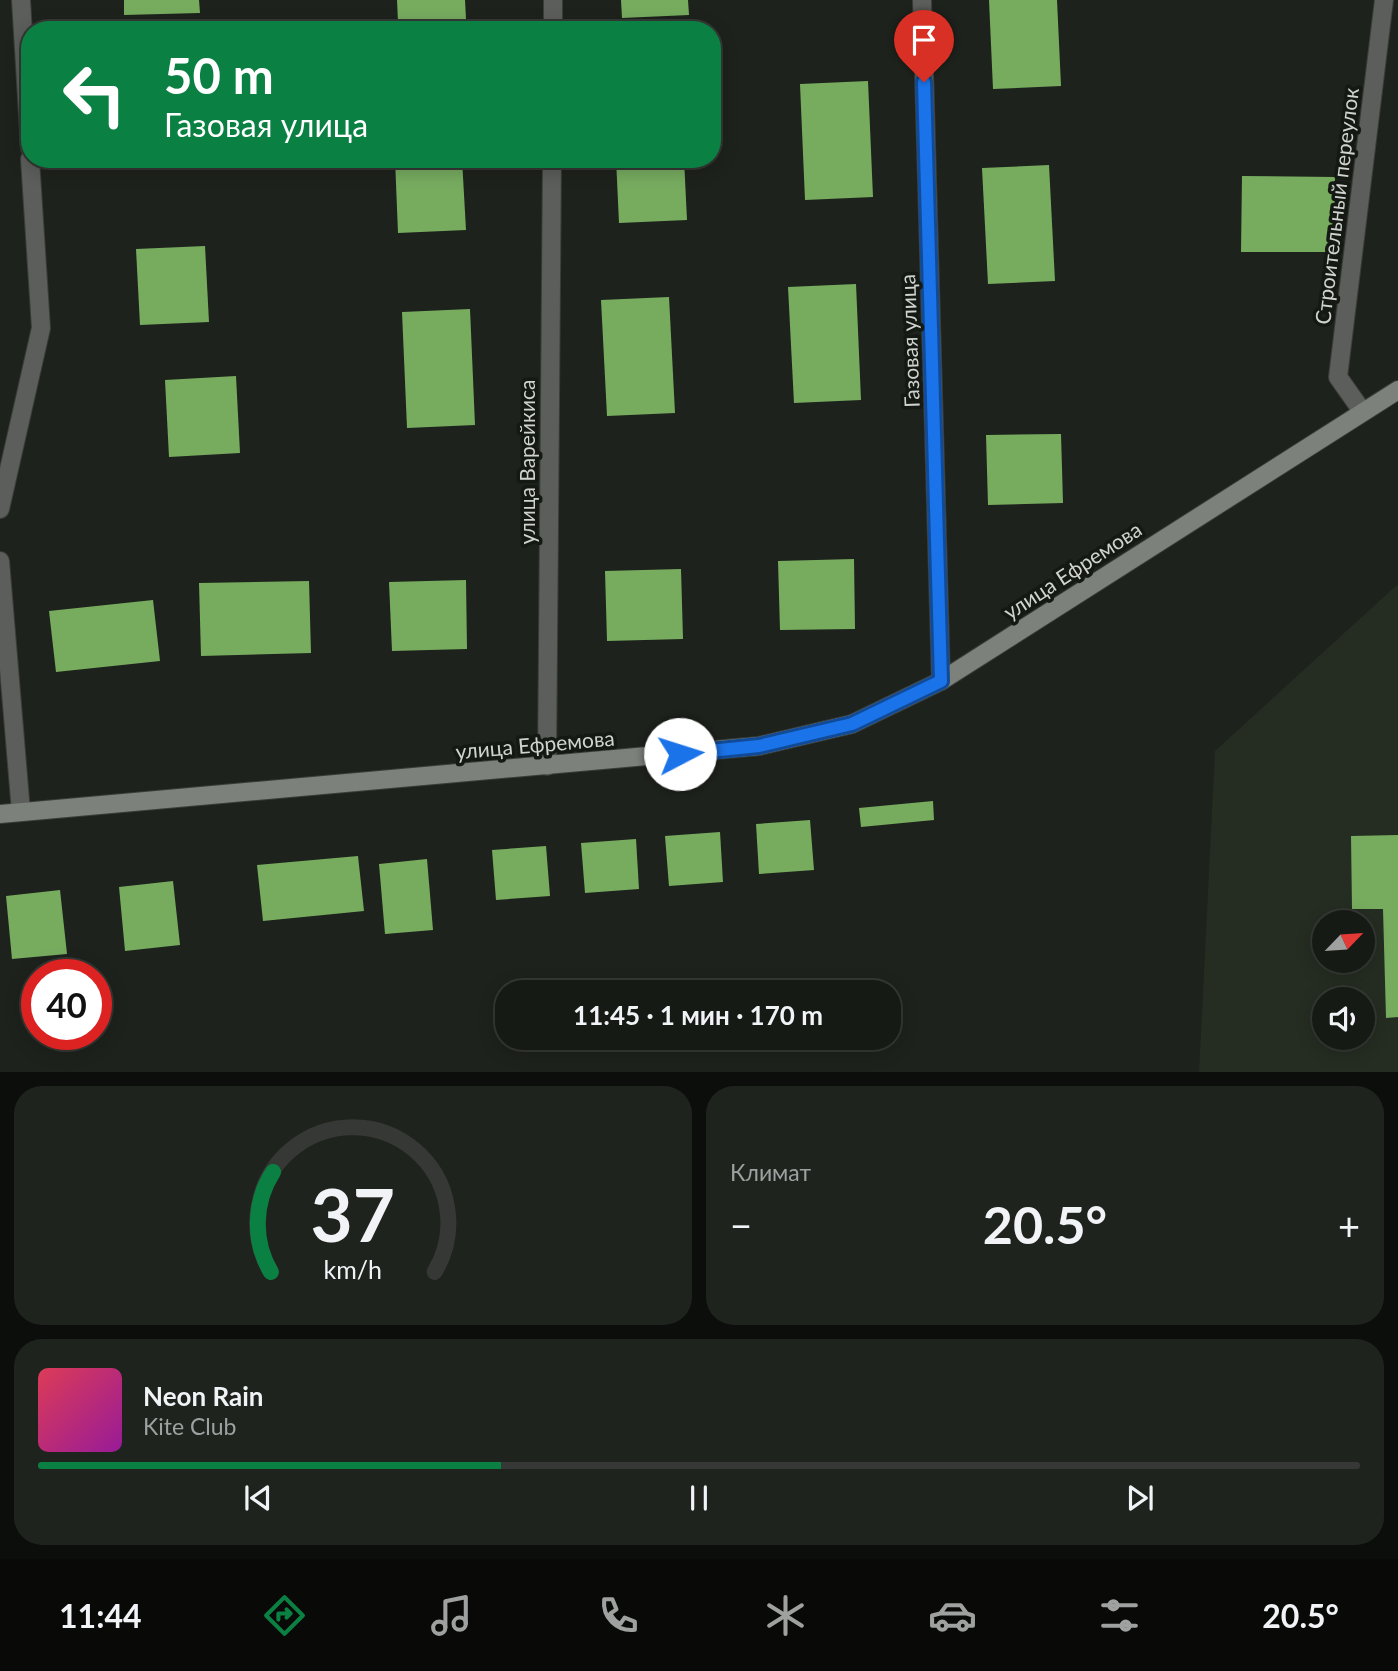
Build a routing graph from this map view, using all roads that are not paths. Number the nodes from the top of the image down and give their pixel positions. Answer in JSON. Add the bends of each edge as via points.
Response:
{"nodes":[{"id":1,"x":21,"y":0,"type":"edge"},
{"id":2,"x":553,"y":0,"type":"edge"},
{"id":3,"x":922,"y":0,"type":"edge"},
{"id":4,"x":1384,"y":0,"type":"edge"},
{"id":5,"x":22,"y":21,"type":"edge"},
{"id":6,"x":552,"y":21,"type":"edge"},
{"id":7,"x":31,"y":168,"type":"edge"},
{"id":8,"x":552,"y":168,"type":"edge"},
{"id":9,"x":1398,"y":390,"type":"edge"},
{"id":10,"x":1362,"y":411,"type":"junction"},
{"id":11,"x":0,"y":509,"type":"edge"},
{"id":12,"x":0,"y":561,"type":"edge"},
{"id":13,"x":941,"y":681,"type":"junction"},
{"id":14,"x":547,"y":766,"type":"junction"},
{"id":15,"x":21,"y":812,"type":"junction"},
{"id":16,"x":0,"y":814,"type":"edge"}],
"edges":[{"from":1,"to":5,"type":"street"},
{"from":2,"to":6,"type":"street"},
{"from":3,"to":13,"type":"street","name":"Газовая улица"},
{"from":4,"to":10,"type":"street","name":"Строительный переулок","via":[[1338,376]]},
{"from":7,"to":11,"type":"street","via":[[41,328]]},
{"from":8,"to":14,"type":"street","name":"улица Варейкиса"},
{"from":9,"to":10,"type":"street","name":"улица Ефремова"},
{"from":10,"to":13,"type":"street","name":"улица Ефремова"},
{"from":12,"to":15,"type":"street"},
{"from":13,"to":14,"type":"street","name":"улица Ефремова","via":[[852,724],[759,746]]},
{"from":14,"to":15,"type":"street","name":"улица Ефремова"},
{"from":15,"to":16,"type":"street","name":"улица Ефремова"}]}
